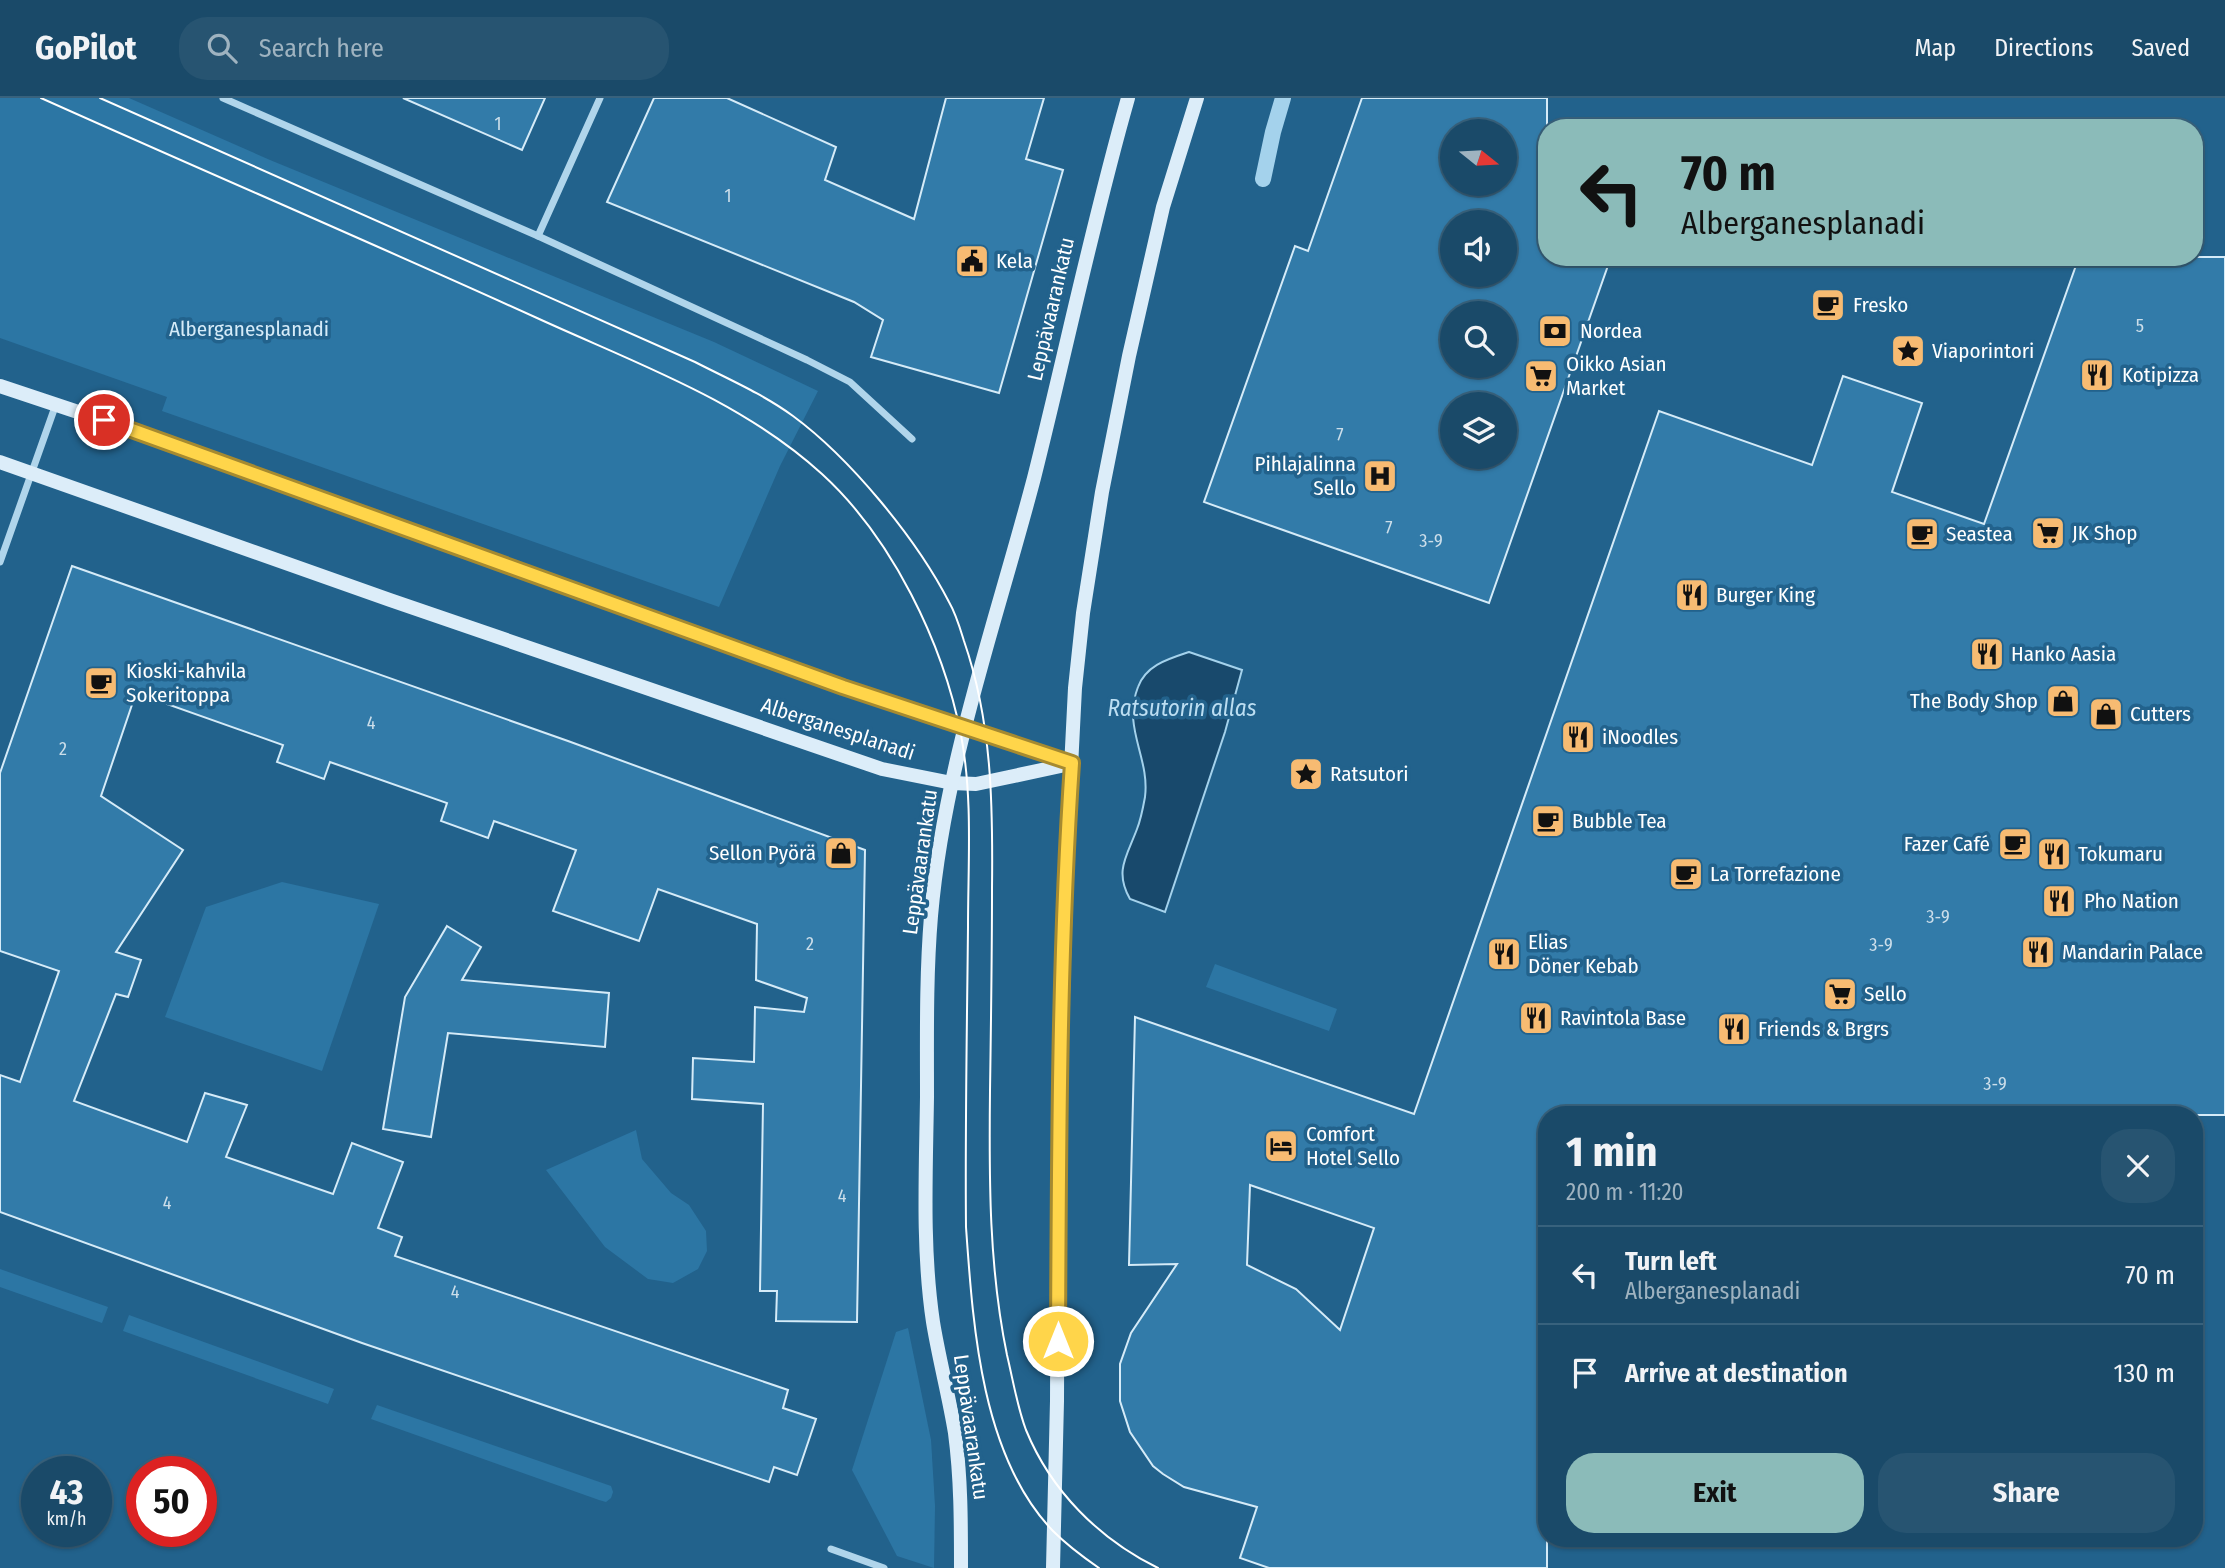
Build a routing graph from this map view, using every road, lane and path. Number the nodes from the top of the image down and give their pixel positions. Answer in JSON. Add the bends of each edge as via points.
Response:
{"nodes":[{"id":1,"x":223,"y":98,"type":"edge"},
{"id":2,"x":600,"y":98,"type":"edge"},
{"id":3,"x":1128,"y":98,"type":"edge"},
{"id":4,"x":1197,"y":98,"type":"edge"},
{"id":5,"x":538,"y":236,"type":"junction"},
{"id":6,"x":0,"y":386,"type":"edge"},
{"id":7,"x":56,"y":403,"type":"junction"},
{"id":8,"x":912,"y":439,"type":"dead end"},
{"id":9,"x":0,"y":461,"type":"edge"},
{"id":10,"x":31,"y":473,"type":"junction"},
{"id":11,"x":0,"y":562,"type":"edge"},
{"id":12,"x":965,"y":729,"type":"junction"},
{"id":13,"x":1072,"y":763,"type":"junction"},
{"id":14,"x":952,"y":783,"type":"junction"},
{"id":15,"x":831,"y":1549,"type":"dead end"},
{"id":16,"x":884,"y":1568,"type":"edge"},
{"id":17,"x":961,"y":1568,"type":"edge"},
{"id":18,"x":1053,"y":1568,"type":"edge"}],
"edges":[{"from":1,"to":5,"type":"street"},
{"from":2,"to":5,"type":"street"},
{"from":3,"to":12,"type":"main road","name":"Leppävaarankatu","via":[[1101,190],[1034,476]]},
{"from":4,"to":13,"type":"main road","via":[[1163,207],[1102,492],[1075,688]]},
{"from":5,"to":8,"type":"street","via":[[850,382]]},
{"from":6,"to":7,"type":"main road","name":"Alberganesplanadi"},
{"from":7,"to":10,"type":"street"},
{"from":7,"to":12,"type":"main road","name":"Alberganesplanadi"},
{"from":9,"to":10,"type":"main road","name":"Alberganesplanadi"},
{"from":10,"to":11,"type":"street"},
{"from":10,"to":14,"type":"main road","name":"Alberganesplanadi","via":[[882,769]]},
{"from":12,"to":13,"type":"main road","name":"Alberganesplanadi"},
{"from":12,"to":14,"type":"main road","name":"Leppävaarankatu"},
{"from":13,"to":14,"type":"main road","name":"Alberganesplanadi","via":[[976,784]]},
{"from":13,"to":18,"type":"main road","via":[[1058,1162]]},
{"from":14,"to":17,"type":"main road","name":"Leppävaarankatu","via":[[943,817],[932,916],[925,1189],[933,1322],[961,1491]]},
{"from":15,"to":16,"type":"street"}]}
